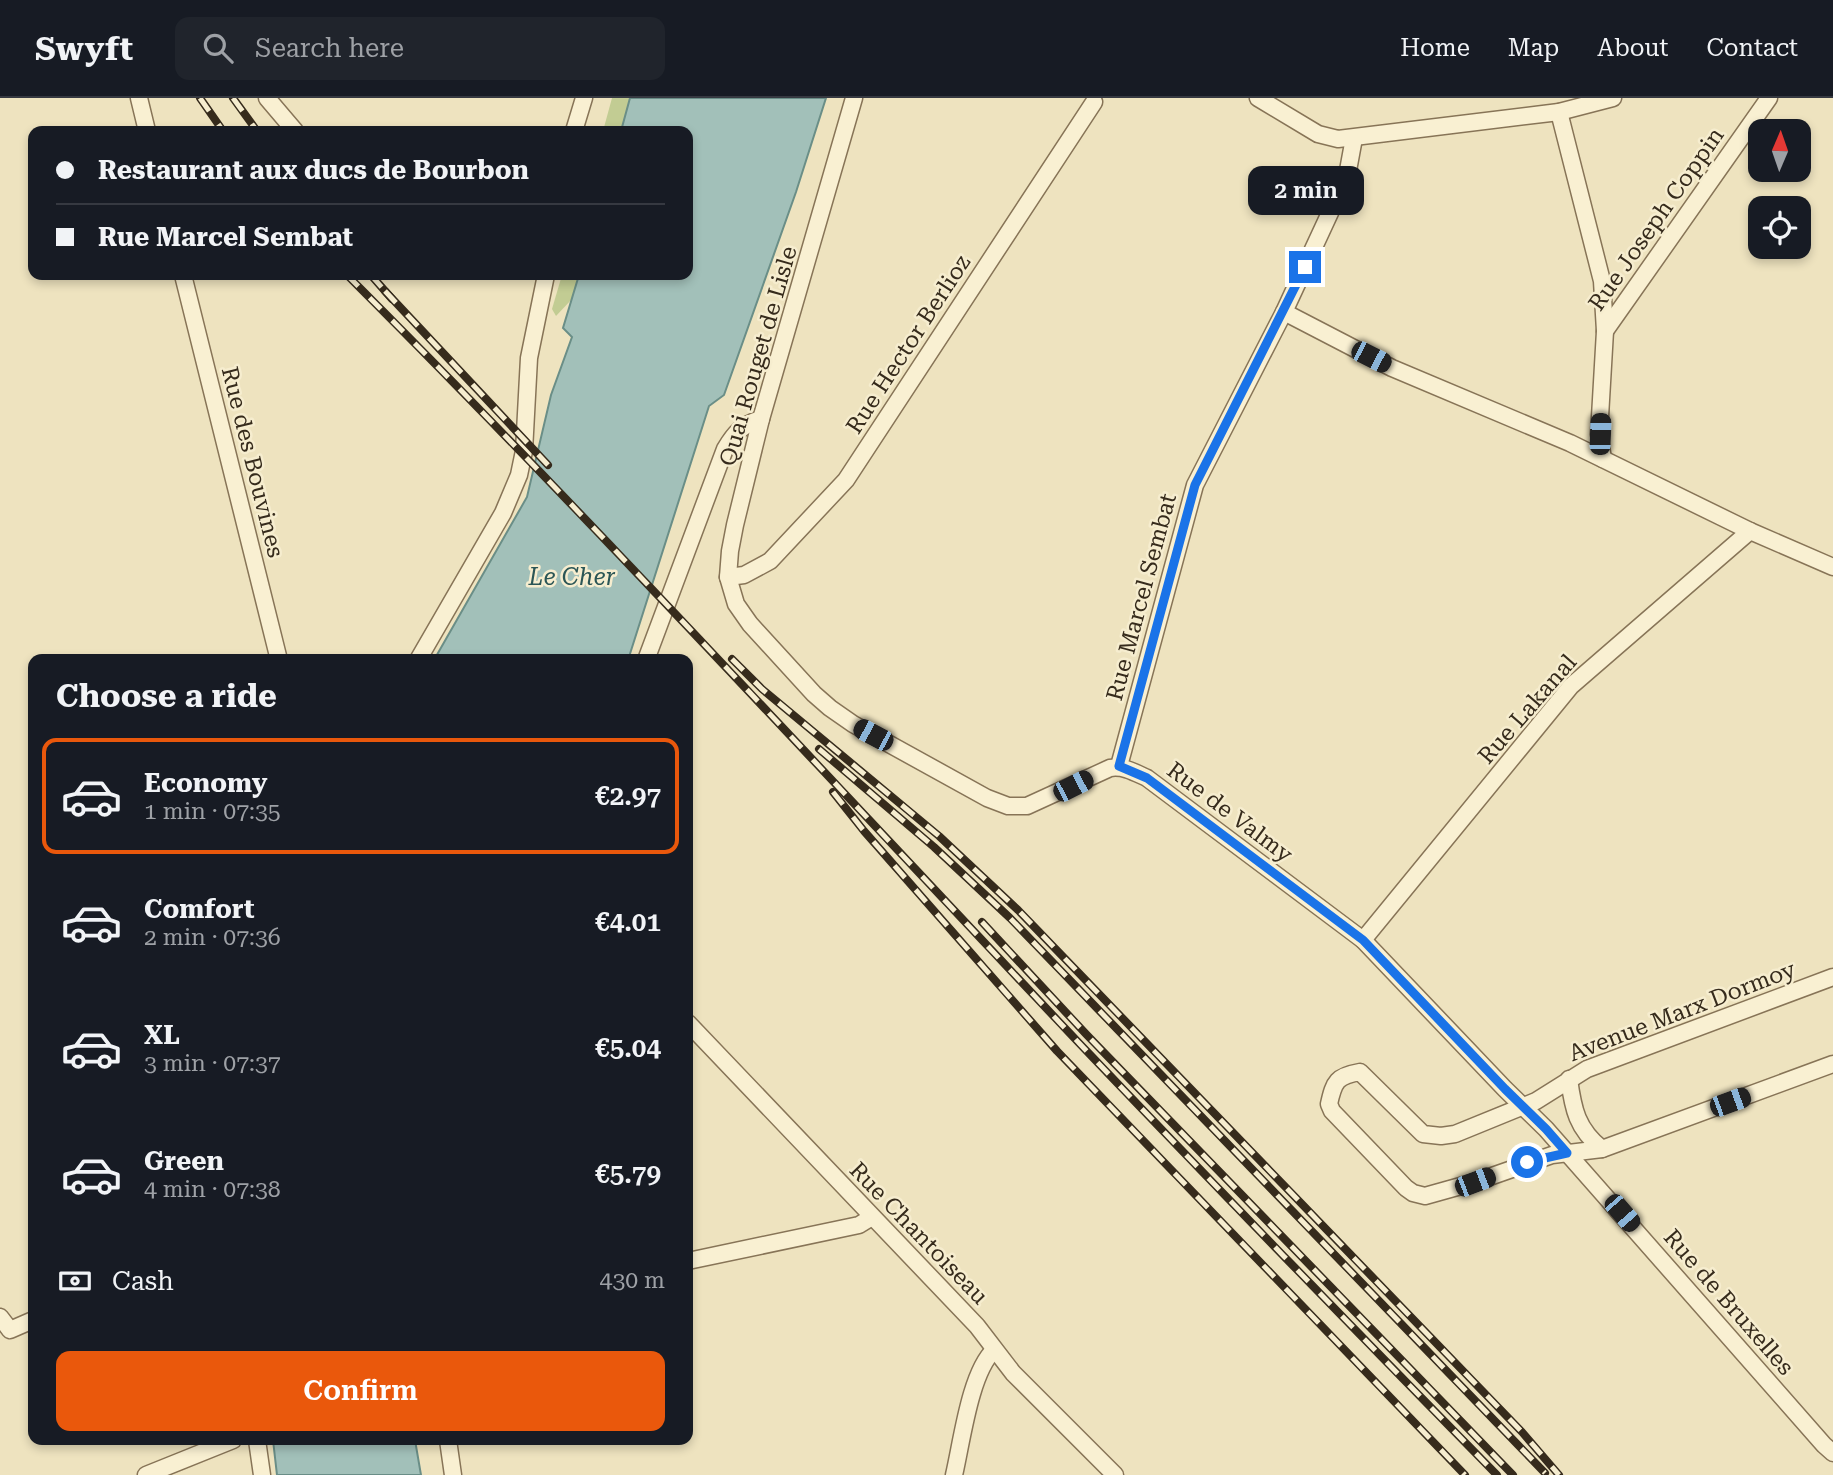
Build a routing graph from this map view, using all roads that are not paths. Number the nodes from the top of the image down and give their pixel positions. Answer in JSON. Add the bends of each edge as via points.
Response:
{"nodes":[{"id":1,"x":139,"y":98,"type":"edge"},
{"id":2,"x":267,"y":98,"type":"edge"},
{"id":3,"x":584,"y":98,"type":"edge"},
{"id":4,"x":854,"y":98,"type":"edge"},
{"id":5,"x":1258,"y":98,"type":"edge"},
{"id":6,"x":1613,"y":98,"type":"edge"},
{"id":7,"x":1769,"y":98,"type":"edge"},
{"id":8,"x":1096,"y":99,"type":"edge"},
{"id":9,"x":1559,"y":113,"type":"junction"},
{"id":10,"x":146,"y":126,"type":"edge"},
{"id":11,"x":291,"y":126,"type":"edge"},
{"id":12,"x":576,"y":126,"type":"edge"},
{"id":13,"x":1354,"y":138,"type":"junction"},
{"id":14,"x":184,"y":280,"type":"edge"},
{"id":15,"x":545,"y":280,"type":"edge"},
{"id":16,"x":1284,"y":312,"type":"junction"},
{"id":17,"x":1605,"y":331,"type":"junction"},
{"id":18,"x":761,"y":419,"type":"junction"},
{"id":19,"x":1603,"y":459,"type":"junction"},
{"id":20,"x":1750,"y":531,"type":"junction"},
{"id":21,"x":1833,"y":567,"type":"edge"},
{"id":22,"x":728,"y":577,"type":"junction"},
{"id":23,"x":278,"y":654,"type":"edge"},
{"id":24,"x":421,"y":654,"type":"edge"},
{"id":25,"x":648,"y":654,"type":"edge"},
{"id":26,"x":1119,"y":766,"type":"junction"},
{"id":27,"x":1363,"y":940,"type":"junction"},
{"id":28,"x":1833,"y":976,"type":"edge"},
{"id":29,"x":693,"y":1028,"type":"edge"},
{"id":30,"x":1833,"y":1064,"type":"edge"},
{"id":31,"x":1569,"y":1080,"type":"junction"},
{"id":32,"x":1505,"y":1089,"type":"joint"},
{"id":33,"x":1524,"y":1106,"type":"junction"},
{"id":34,"x":1602,"y":1149,"type":"junction"},
{"id":35,"x":1567,"y":1153,"type":"junction"},
{"id":36,"x":872,"y":1217,"type":"junction"},
{"id":37,"x":693,"y":1260,"type":"edge"},
{"id":38,"x":0,"y":1317,"type":"edge"},
{"id":39,"x":28,"y":1322,"type":"edge"},
{"id":40,"x":994,"y":1350,"type":"junction"},
{"id":41,"x":221,"y":1445,"type":"edge"},
{"id":42,"x":258,"y":1445,"type":"edge"},
{"id":43,"x":449,"y":1445,"type":"edge"},
{"id":44,"x":1833,"y":1453,"type":"edge"},
{"id":45,"x":146,"y":1475,"type":"edge"},
{"id":46,"x":262,"y":1475,"type":"edge"},
{"id":47,"x":453,"y":1475,"type":"edge"},
{"id":48,"x":954,"y":1475,"type":"edge"},
{"id":49,"x":1115,"y":1475,"type":"edge"}],
"edges":[{"from":1,"to":10,"type":"street"},
{"from":2,"to":11,"type":"street"},
{"from":3,"to":12,"type":"street"},
{"from":4,"to":18,"type":"street","name":"Quai Rouget de Lisle"},
{"from":5,"to":13,"type":"street","via":[[1318,134]]},
{"from":6,"to":9,"type":"street"},
{"from":7,"to":17,"type":"street","name":"Rue Joseph Coppin"},
{"from":8,"to":22,"type":"street","name":"Rue Hector Berlioz","via":[[846,480],[770,561],[744,575]]},
{"from":9,"to":13,"type":"street"},
{"from":9,"to":17,"type":"street","via":[[1602,281]]},
{"from":13,"to":16,"type":"street","name":"Rue Marcel Sembat","via":[[1346,176]]},
{"from":14,"to":23,"type":"street","name":"Rue des Bouvines"},
{"from":15,"to":24,"type":"street","via":[[529,358],[519,475],[503,513]]},
{"from":16,"to":19,"type":"street","via":[[1392,368]]},
{"from":16,"to":26,"type":"street","name":"Rue Marcel Sembat","via":[[1195,485]]},
{"from":17,"to":19,"type":"street"},
{"from":18,"to":22,"type":"street","name":"Quai Rouget de Lisle","via":[[735,524]]},
{"from":18,"to":25,"type":"street","via":[[736,431],[725,449]]},
{"from":19,"to":20,"type":"street"},
{"from":20,"to":21,"type":"street"},
{"from":20,"to":27,"type":"street","name":"Rue Lakanal","via":[[1572,686]]},
{"from":22,"to":26,"type":"street","name":"Quai Rouget de Lisle","via":[[736,604],[750,624],[841,717],[998,802],[1018,807],[1035,804]]},
{"from":26,"to":27,"type":"street","name":"Rue de Valmy","via":[[1147,778]]},
{"from":27,"to":32,"type":"street","name":"Rue de Valmy"},
{"from":28,"to":31,"type":"street","name":"Avenue Marx Dormoy","via":[[1587,1069]]},
{"from":29,"to":36,"type":"street","name":"Rue Chantoiseau"},
{"from":30,"to":34,"type":"street","name":"Avenue Marx Dormoy"},
{"from":31,"to":33,"type":"street","name":"Avenue Marx Dormoy"},
{"from":31,"to":34,"type":"street","via":[[1579,1126]]},
{"from":32,"to":33,"type":"street","name":"Rue de Bruxelles"},
{"from":33,"to":35,"type":"street","name":"Rue de Bruxelles"},
{"from":33,"to":35,"type":"street","name":"Avenue Marx Dormoy","via":[[1455,1134],[1423,1134],[1360,1072],[1337,1080],[1329,1104],[1406,1188],[1425,1196]]},
{"from":34,"to":35,"type":"street","name":"Avenue Marx Dormoy"},
{"from":35,"to":44,"type":"street","name":"Rue de Bruxelles"},
{"from":36,"to":37,"type":"street","via":[[859,1225]]},
{"from":36,"to":40,"type":"street","name":"Rue Chantoiseau","via":[[977,1326]]},
{"from":38,"to":39,"type":"street","via":[[10,1330]]},
{"from":40,"to":48,"type":"street","via":[[978,1374]]},
{"from":40,"to":49,"type":"street","name":"Rue Chantoiseau"},
{"from":41,"to":45,"type":"street"},
{"from":42,"to":46,"type":"street"},
{"from":43,"to":47,"type":"street"}]}
